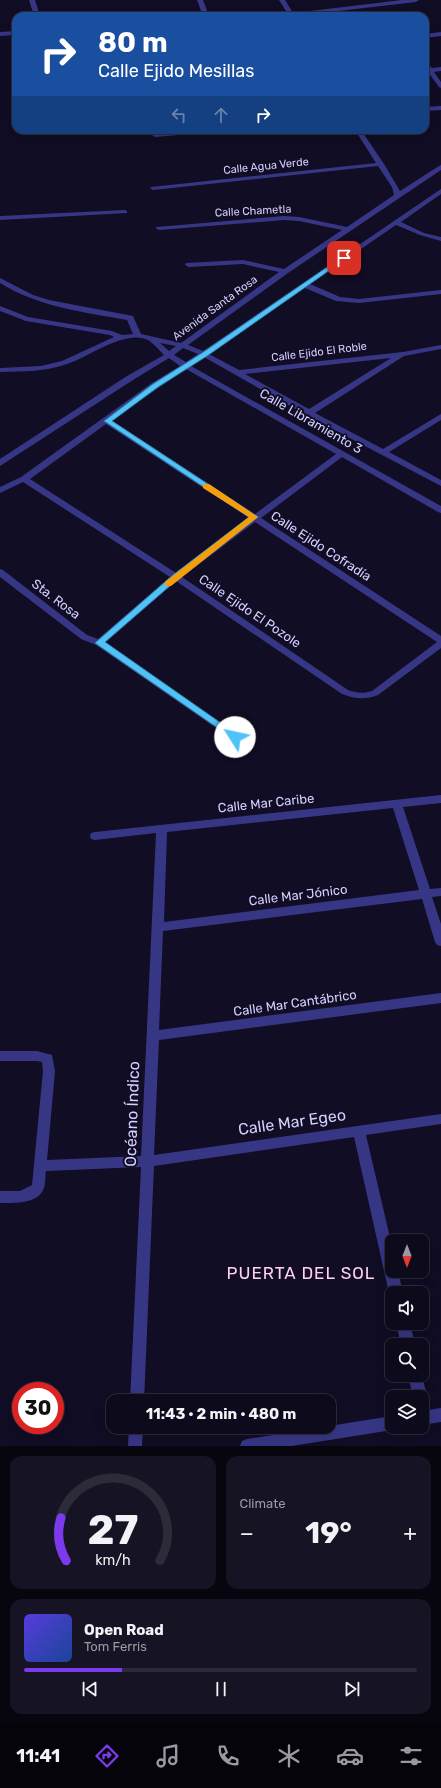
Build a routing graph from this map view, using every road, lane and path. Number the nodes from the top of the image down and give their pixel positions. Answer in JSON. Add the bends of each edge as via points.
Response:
{"nodes":[{"id":1,"x":32,"y":0,"type":"edge"},
{"id":2,"x":200,"y":0,"type":"edge"},
{"id":3,"x":282,"y":0,"type":"edge"},
{"id":4,"x":359,"y":0,"type":"edge"},
{"id":5,"x":416,"y":0,"type":"edge"},
{"id":6,"x":362,"y":6,"type":"junction"},
{"id":7,"x":36,"y":12,"type":"edge"},
{"id":8,"x":204,"y":12,"type":"edge"},
{"id":9,"x":290,"y":12,"type":"edge"},
{"id":10,"x":320,"y":12,"type":"edge"},
{"id":11,"x":0,"y":34,"type":"edge"},
{"id":12,"x":12,"y":34,"type":"edge"},
{"id":13,"x":441,"y":34,"type":"edge"},
{"id":14,"x":429,"y":36,"type":"edge"},
{"id":15,"x":441,"y":69,"type":"edge"},
{"id":16,"x":429,"y":71,"type":"edge"},
{"id":17,"x":429,"y":72,"type":"edge"},
{"id":18,"x":441,"y":86,"type":"edge"},
{"id":19,"x":441,"y":108,"type":"edge"},
{"id":20,"x":429,"y":109,"type":"edge"},
{"id":21,"x":174,"y":134,"type":"edge"},
{"id":22,"x":361,"y":134,"type":"edge"},
{"id":23,"x":155,"y":136,"type":"dead end"},
{"id":24,"x":380,"y":164,"type":"junction"},
{"id":25,"x":441,"y":167,"type":"edge"},
{"id":26,"x":153,"y":188,"type":"dead end"},
{"id":27,"x":441,"y":191,"type":"edge"},
{"id":28,"x":398,"y":197,"type":"junction"},
{"id":29,"x":125,"y":212,"type":"dead end"},
{"id":30,"x":0,"y":218,"type":"edge"},
{"id":31,"x":396,"y":222,"type":"junction"},
{"id":32,"x":159,"y":228,"type":"dead end"},
{"id":33,"x":347,"y":229,"type":"junction"},
{"id":34,"x":441,"y":239,"type":"edge"},
{"id":35,"x":188,"y":265,"type":"dead end"},
{"id":36,"x":285,"y":271,"type":"junction"},
{"id":37,"x":0,"y":280,"type":"edge"},
{"id":38,"x":305,"y":285,"type":"junction"},
{"id":39,"x":441,"y":292,"type":"edge"},
{"id":40,"x":0,"y":308,"type":"edge"},
{"id":41,"x":138,"y":336,"type":"junction"},
{"id":42,"x":122,"y":338,"type":"junction"},
{"id":43,"x":151,"y":340,"type":"junction"},
{"id":44,"x":182,"y":345,"type":"junction"},
{"id":45,"x":441,"y":347,"type":"edge"},
{"id":46,"x":204,"y":354,"type":"junction"},
{"id":47,"x":403,"y":354,"type":"junction"},
{"id":48,"x":169,"y":355,"type":"junction"},
{"id":49,"x":186,"y":366,"type":"junction"},
{"id":50,"x":0,"y":370,"type":"edge"},
{"id":51,"x":237,"y":373,"type":"junction"},
{"id":52,"x":309,"y":413,"type":"junction"},
{"id":53,"x":441,"y":416,"type":"edge"},
{"id":54,"x":107,"y":421,"type":"junction"},
{"id":55,"x":384,"y":452,"type":"junction"},
{"id":56,"x":341,"y":454,"type":"junction"},
{"id":57,"x":0,"y":463,"type":"edge"},
{"id":58,"x":24,"y":479,"type":"junction"},
{"id":59,"x":441,"y":483,"type":"edge"},
{"id":60,"x":0,"y":490,"type":"edge"},
{"id":61,"x":441,"y":510,"type":"edge"},
{"id":62,"x":254,"y":517,"type":"junction"},
{"id":63,"x":0,"y":572,"type":"edge"},
{"id":64,"x":176,"y":577,"type":"junction"},
{"id":65,"x":441,"y":640,"type":"edge"},
{"id":66,"x":99,"y":643,"type":"junction"},
{"id":67,"x":441,"y":643,"type":"edge"},
{"id":68,"x":235,"y":737,"type":"dead end"},
{"id":69,"x":441,"y":799,"type":"edge"},
{"id":70,"x":397,"y":804,"type":"junction"},
{"id":71,"x":162,"y":828,"type":"junction"},
{"id":72,"x":95,"y":836,"type":"dead end"},
{"id":73,"x":441,"y":892,"type":"edge"},
{"id":74,"x":426,"y":894,"type":"junction"},
{"id":75,"x":158,"y":927,"type":"junction"},
{"id":76,"x":441,"y":942,"type":"edge"},
{"id":77,"x":441,"y":998,"type":"edge"},
{"id":78,"x":153,"y":1036,"type":"junction"},
{"id":79,"x":0,"y":1056,"type":"edge"},
{"id":80,"x":441,"y":1118,"type":"edge"},
{"id":81,"x":360,"y":1130,"type":"junction"},
{"id":82,"x":148,"y":1161,"type":"junction"},
{"id":83,"x":40,"y":1166,"type":"junction"},
{"id":84,"x":0,"y":1197,"type":"edge"},
{"id":85,"x":394,"y":1286,"type":"edge"},
{"id":86,"x":137,"y":1394,"type":"edge"},
{"id":87,"x":429,"y":1415,"type":"edge"},
{"id":88,"x":441,"y":1415,"type":"edge"},
{"id":89,"x":385,"y":1424,"type":"edge"},
{"id":90,"x":136,"y":1434,"type":"edge"},
{"id":91,"x":135,"y":1446,"type":"edge"},
{"id":92,"x":246,"y":1446,"type":"edge"}],
"edges":[{"from":1,"to":7,"type":"street"},
{"from":2,"to":8,"type":"street"},
{"from":3,"to":9,"type":"street"},
{"from":4,"to":6,"type":"street"},
{"from":5,"to":6,"type":"street"},
{"from":6,"to":10,"type":"street"},
{"from":11,"to":12,"type":"street"},
{"from":13,"to":14,"type":"street"},
{"from":15,"to":16,"type":"street"},
{"from":17,"to":18,"type":"street"},
{"from":19,"to":20,"type":"street"},
{"from":21,"to":23,"type":"street"},
{"from":22,"to":24,"type":"street"},
{"from":24,"to":26,"type":"street","name":"Calle Agua Verde"},
{"from":24,"to":28,"type":"street"},
{"from":25,"to":28,"type":"street","name":"Avenida Santa Rosa"},
{"from":27,"to":31,"type":"street"},
{"from":28,"to":33,"type":"street","name":"Avenida Santa Rosa"},
{"from":29,"to":30,"type":"street"},
{"from":31,"to":34,"type":"street","via":[[422,234]]},
{"from":31,"to":38,"type":"street"},
{"from":32,"to":33,"type":"street","name":"Calle Chametla","via":[[284,218]]},
{"from":33,"to":36,"type":"street","name":"Avenida Santa Rosa"},
{"from":35,"to":36,"type":"street","via":[[244,262]]},
{"from":36,"to":44,"type":"street","name":"Avenida Santa Rosa"},
{"from":37,"to":41,"type":"street","via":[[14,290],[38,300],[130,318]]},
{"from":38,"to":39,"type":"street","via":[[339,299],[359,301]]},
{"from":38,"to":46,"type":"street"},
{"from":40,"to":42,"type":"street","via":[[26,319],[112,333]]},
{"from":41,"to":42,"type":"street"},
{"from":41,"to":43,"type":"street"},
{"from":42,"to":50,"type":"street","via":[[64,363],[41,368]]},
{"from":43,"to":44,"type":"street","name":"Calle Libramiento 3"},
{"from":43,"to":48,"type":"street","name":"Calle Libramiento 3"},
{"from":44,"to":46,"type":"street","name":"Calle Libramiento 3"},
{"from":44,"to":48,"type":"street","name":"Avenida Santa Rosa"},
{"from":45,"to":47,"type":"street","name":"Calle Ejido El Roble"},
{"from":46,"to":49,"type":"street"},
{"from":46,"to":51,"type":"street","name":"Calle Libramiento 3"},
{"from":47,"to":51,"type":"street","name":"Calle Ejido El Roble"},
{"from":47,"to":52,"type":"street","name":"Calle Ejido El Roble"},
{"from":48,"to":49,"type":"street","name":"Calle Libramiento 3"},
{"from":48,"to":57,"type":"street","name":"Avenida Santa Rosa"},
{"from":49,"to":54,"type":"street","via":[[155,385]]},
{"from":49,"to":56,"type":"street","name":"Calle Libramiento 3"},
{"from":51,"to":52,"type":"street","name":"Calle Libramiento 3"},
{"from":52,"to":55,"type":"street","name":"Calle Libramiento 3"},
{"from":53,"to":55,"type":"street"},
{"from":54,"to":58,"type":"street"},
{"from":54,"to":62,"type":"street","name":"Calle Ejido Cofradía"},
{"from":55,"to":59,"type":"street","name":"Calle Libramiento 3"},
{"from":56,"to":61,"type":"street","name":"Calle Libramiento 3"},
{"from":56,"to":62,"type":"street"},
{"from":58,"to":60,"type":"street"},
{"from":58,"to":64,"type":"street","name":"Calle Ejido El Pozole"},
{"from":62,"to":64,"type":"street"},
{"from":62,"to":65,"type":"street","name":"Calle Ejido Cofradía"},
{"from":63,"to":66,"type":"street","name":"Sta. Rosa","via":[[84,637]]},
{"from":64,"to":66,"type":"street"},
{"from":64,"to":67,"type":"street","name":"Calle Ejido El Pozole","via":[[345,692],[362,697],[375,693]]},
{"from":66,"to":68,"type":"street","name":"Sta. Rosa"},
{"from":69,"to":70,"type":"street","name":"Calle Mar Caribe"},
{"from":70,"to":71,"type":"street","name":"Calle Mar Caribe"},
{"from":70,"to":74,"type":"street"},
{"from":71,"to":72,"type":"street","name":"Calle Mar Caribe"},
{"from":71,"to":75,"type":"street","name":"Océano Índico"},
{"from":73,"to":74,"type":"street","name":"Calle Mar Jónico"},
{"from":74,"to":75,"type":"street","name":"Calle Mar Jónico"},
{"from":74,"to":76,"type":"street"},
{"from":75,"to":78,"type":"street","name":"Océano Índico"},
{"from":77,"to":78,"type":"street","name":"Calle Mar Cantábrico"},
{"from":78,"to":82,"type":"street","name":"Océano Índico"},
{"from":79,"to":83,"type":"street","via":[[37,1056],[48,1059]]},
{"from":80,"to":81,"type":"street","name":"Calle Mar Egeo"},
{"from":81,"to":82,"type":"street","name":"Calle Mar Egeo"},
{"from":81,"to":85,"type":"street"},
{"from":82,"to":83,"type":"street","name":"Calle Mar Egeo"},
{"from":82,"to":86,"type":"street","name":"Océano Índico"},
{"from":83,"to":84,"type":"street","via":[[38,1188],[30,1195]]},
{"from":87,"to":88,"type":"street"},
{"from":89,"to":92,"type":"street"},
{"from":90,"to":91,"type":"street"}]}
